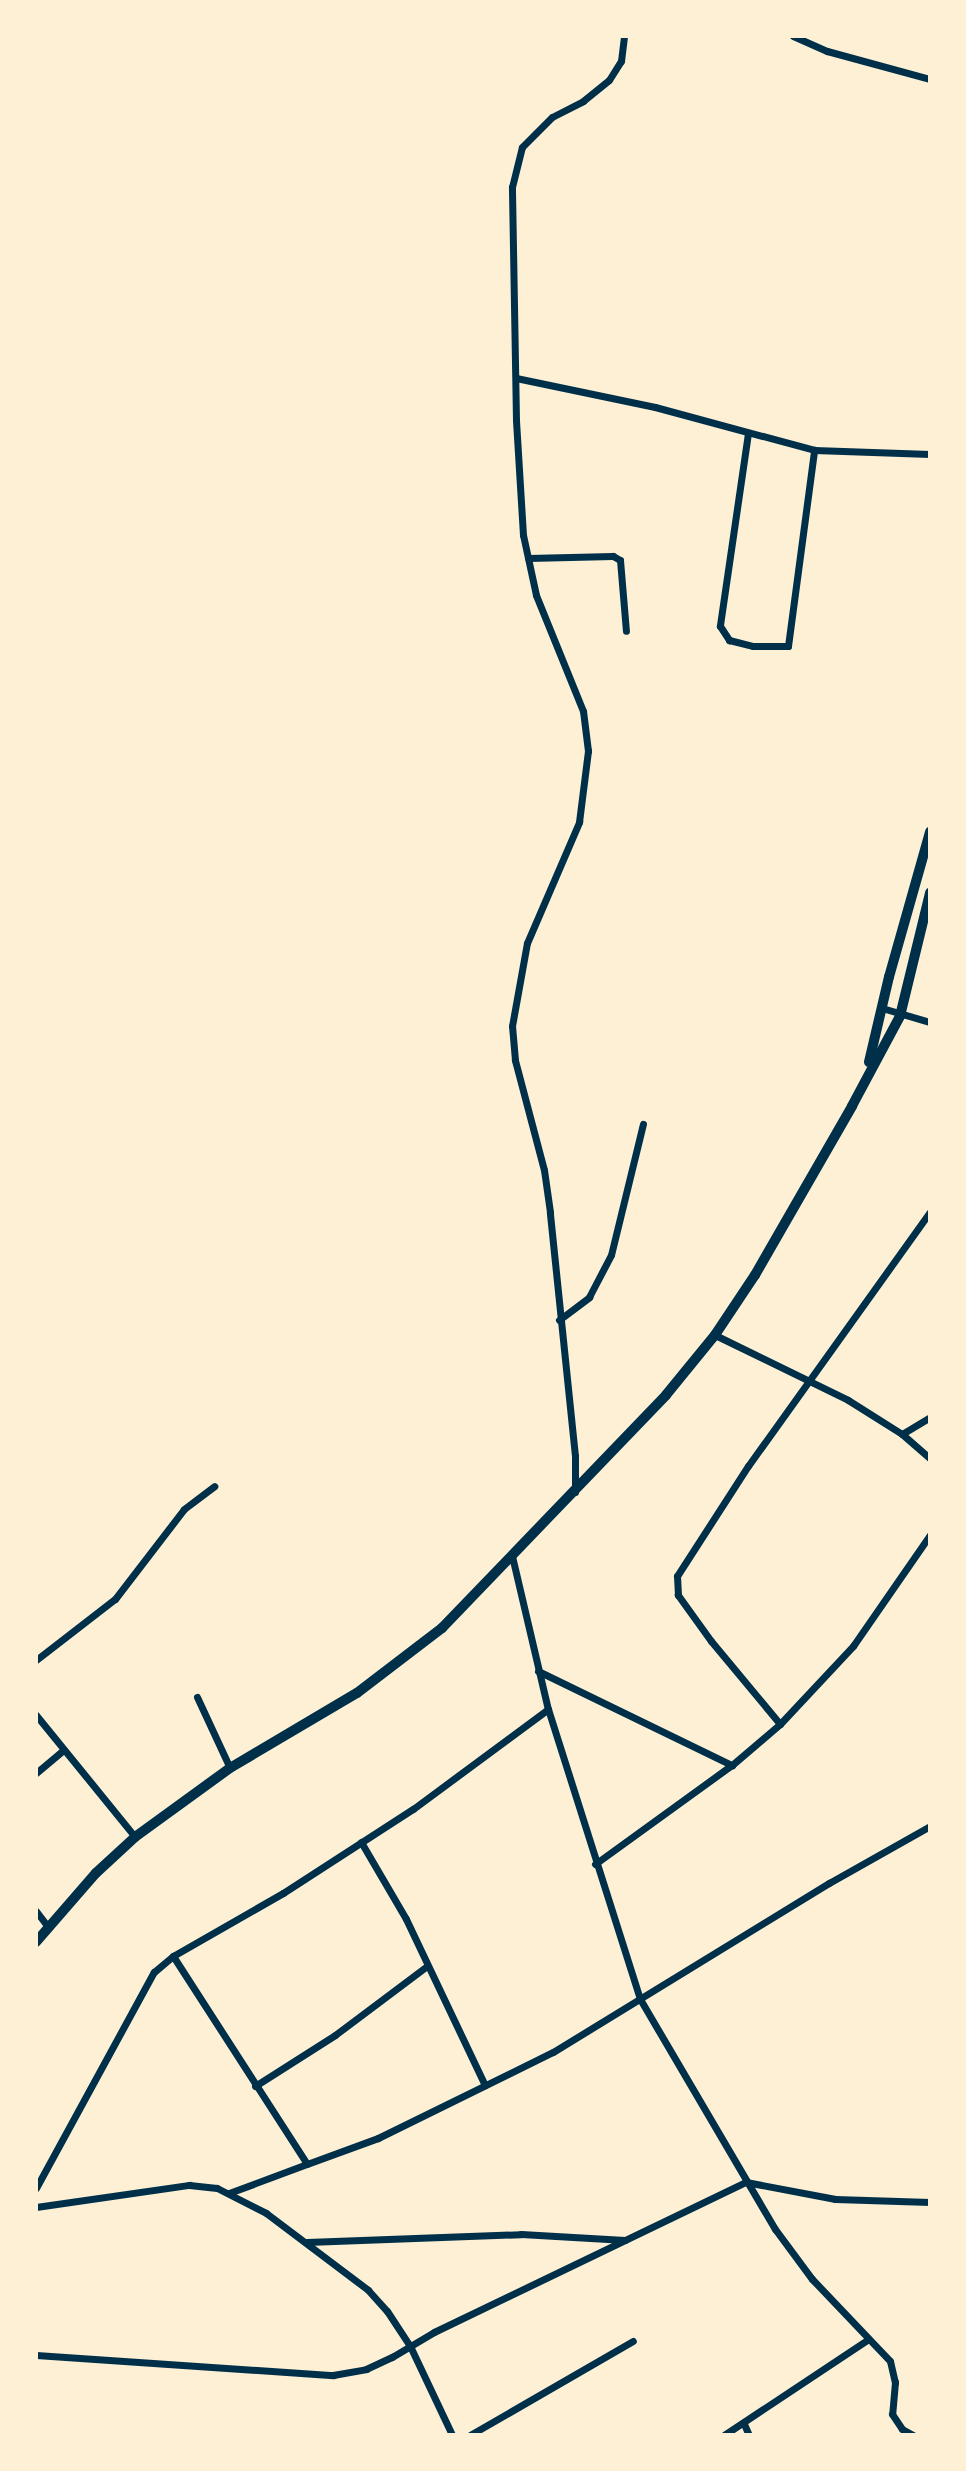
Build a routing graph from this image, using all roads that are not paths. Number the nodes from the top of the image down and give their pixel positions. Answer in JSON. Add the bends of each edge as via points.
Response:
{"nodes":[{"id":1,"x":624,"y":36,"type":"edge"},
{"id":2,"x":793,"y":36,"type":"edge"},
{"id":3,"x":804,"y":38,"type":"edge"},
{"id":4,"x":930,"y":79,"type":"edge"},
{"id":5,"x":516,"y":378,"type":"junction"},
{"id":6,"x":748,"y":433,"type":"junction"},
{"id":7,"x":814,"y":450,"type":"junction"},
{"id":8,"x":930,"y":454,"type":"edge"},
{"id":9,"x":528,"y":558,"type":"junction"},
{"id":10,"x":626,"y":631,"type":"dead end"},
{"id":11,"x":930,"y":832,"type":"edge"},
{"id":12,"x":930,"y":893,"type":"edge"},
{"id":13,"x":882,"y":1008,"type":"junction"},
{"id":14,"x":900,"y":1016,"type":"junction"},
{"id":15,"x":930,"y":1022,"type":"edge"},
{"id":16,"x":866,"y":1075,"type":"junction"},
{"id":17,"x":643,"y":1124,"type":"dead end"},
{"id":18,"x":930,"y":1212,"type":"edge"},
{"id":19,"x":559,"y":1320,"type":"junction"},
{"id":20,"x":715,"y":1335,"type":"junction"},
{"id":21,"x":810,"y":1379,"type":"junction"},
{"id":22,"x":930,"y":1417,"type":"edge"},
{"id":23,"x":902,"y":1434,"type":"junction"},
{"id":24,"x":930,"y":1458,"type":"edge"},
{"id":25,"x":214,"y":1486,"type":"dead end"},
{"id":26,"x":575,"y":1494,"type":"junction"},
{"id":27,"x":930,"y":1535,"type":"edge"},
{"id":28,"x":512,"y":1556,"type":"junction"},
{"id":29,"x":36,"y":1660,"type":"edge"},
{"id":30,"x":538,"y":1671,"type":"junction"},
{"id":31,"x":197,"y":1697,"type":"dead end"},
{"id":32,"x":548,"y":1709,"type":"junction"},
{"id":33,"x":36,"y":1715,"type":"edge"},
{"id":34,"x":780,"y":1724,"type":"junction"},
{"id":35,"x":63,"y":1750,"type":"junction"},
{"id":36,"x":732,"y":1765,"type":"junction"},
{"id":37,"x":230,"y":1768,"type":"junction"},
{"id":38,"x":36,"y":1773,"type":"edge"},
{"id":39,"x":930,"y":1826,"type":"edge"},
{"id":40,"x":135,"y":1837,"type":"junction"},
{"id":41,"x":361,"y":1842,"type":"junction"},
{"id":42,"x":595,"y":1864,"type":"junction"},
{"id":43,"x":36,"y":1911,"type":"edge"},
{"id":44,"x":48,"y":1927,"type":"junction"},
{"id":45,"x":36,"y":1942,"type":"edge"},
{"id":46,"x":173,"y":1956,"type":"junction"},
{"id":47,"x":427,"y":1966,"type":"junction"},
{"id":48,"x":640,"y":1999,"type":"junction"},
{"id":49,"x":485,"y":2085,"type":"junction"},
{"id":50,"x":255,"y":2086,"type":"junction"},
{"id":51,"x":307,"y":2164,"type":"junction"},
{"id":52,"x":746,"y":2182,"type":"junction"},
{"id":53,"x":36,"y":2188,"type":"edge"},
{"id":54,"x":229,"y":2193,"type":"junction"},
{"id":55,"x":930,"y":2202,"type":"edge"},
{"id":56,"x":36,"y":2207,"type":"edge"},
{"id":57,"x":625,"y":2240,"type":"junction"},
{"id":58,"x":307,"y":2242,"type":"junction"},
{"id":59,"x":867,"y":2340,"type":"junction"},
{"id":60,"x":633,"y":2341,"type":"dead end"},
{"id":61,"x":410,"y":2346,"type":"junction"},
{"id":62,"x":36,"y":2355,"type":"edge"},
{"id":63,"x":744,"y":2424,"type":"junction"},
{"id":64,"x":452,"y":2435,"type":"edge"},
{"id":65,"x":470,"y":2435,"type":"edge"},
{"id":66,"x":724,"y":2435,"type":"edge"},
{"id":67,"x":749,"y":2435,"type":"edge"},
{"id":68,"x":913,"y":2435,"type":"edge"}],
"edges":[{"from":1,"to":5,"type":"street","via":[[621,61],[609,80],[538,128],[517,158],[512,207]]},
{"from":2,"to":3,"type":"street"},
{"from":3,"to":4,"type":"street","via":[[827,51]]},
{"from":5,"to":6,"type":"street"},
{"from":5,"to":9,"type":"street","via":[[520,503]]},
{"from":6,"to":7,"type":"street"},
{"from":6,"to":7,"type":"street","via":[[720,626],[729,640],[788,646]]},
{"from":7,"to":8,"type":"street"},
{"from":9,"to":10,"type":"street","via":[[620,560]]},
{"from":9,"to":19,"type":"street","via":[[536,595],[583,711],[588,751],[579,822],[527,943],[512,1026],[515,1060],[544,1170]]},
{"from":11,"to":13,"type":"main road"},
{"from":12,"to":14,"type":"main road"},
{"from":13,"to":14,"type":"street"},
{"from":13,"to":16,"type":"main road"},
{"from":14,"to":15,"type":"street"},
{"from":14,"to":16,"type":"main road"},
{"from":16,"to":20,"type":"main road","via":[[806,1190]]},
{"from":17,"to":19,"type":"street","via":[[611,1255],[589,1297]]},
{"from":18,"to":21,"type":"street"},
{"from":19,"to":26,"type":"street"},
{"from":20,"to":21,"type":"street"},
{"from":20,"to":26,"type":"main road"},
{"from":21,"to":23,"type":"street"},
{"from":21,"to":34,"type":"street","via":[[687,1556],[676,1586],[711,1641]]},
{"from":22,"to":23,"type":"street"},
{"from":23,"to":24,"type":"street"},
{"from":25,"to":29,"type":"street","via":[[184,1509],[115,1599]]},
{"from":26,"to":28,"type":"main road"},
{"from":27,"to":34,"type":"street","via":[[853,1646]]},
{"from":28,"to":30,"type":"street"},
{"from":28,"to":37,"type":"main road","via":[[473,1599],[400,1663]]},
{"from":30,"to":32,"type":"street"},
{"from":30,"to":36,"type":"street"},
{"from":31,"to":37,"type":"street"},
{"from":32,"to":41,"type":"street"},
{"from":32,"to":42,"type":"street"},
{"from":33,"to":35,"type":"street"},
{"from":34,"to":36,"type":"street"},
{"from":35,"to":38,"type":"street"},
{"from":35,"to":40,"type":"street"},
{"from":36,"to":42,"type":"street"},
{"from":37,"to":40,"type":"main road"},
{"from":39,"to":48,"type":"street"},
{"from":40,"to":44,"type":"main road"},
{"from":41,"to":46,"type":"street"},
{"from":41,"to":47,"type":"street"},
{"from":42,"to":48,"type":"street"},
{"from":43,"to":44,"type":"street"},
{"from":44,"to":45,"type":"main road"},
{"from":46,"to":50,"type":"street"},
{"from":46,"to":53,"type":"street","via":[[154,1972],[138,1997]]},
{"from":47,"to":49,"type":"street"},
{"from":47,"to":50,"type":"street"},
{"from":48,"to":49,"type":"street","via":[[553,2052]]},
{"from":48,"to":52,"type":"street"},
{"from":49,"to":51,"type":"street","via":[[378,2138]]},
{"from":50,"to":51,"type":"street"},
{"from":51,"to":54,"type":"street"},
{"from":52,"to":55,"type":"street","via":[[835,2199]]},
{"from":52,"to":57,"type":"street"},
{"from":52,"to":59,"type":"street","via":[[812,2279]]},
{"from":54,"to":56,"type":"street","via":[[189,2185]]},
{"from":54,"to":58,"type":"street"},
{"from":57,"to":58,"type":"street","via":[[521,2234]]},
{"from":57,"to":61,"type":"street"},
{"from":58,"to":61,"type":"street","via":[[368,2290]]},
{"from":59,"to":63,"type":"street"},
{"from":59,"to":68,"type":"street","via":[[890,2361],[895,2376],[892,2414]]},
{"from":60,"to":65,"type":"street"},
{"from":61,"to":62,"type":"street","via":[[366,2369],[333,2375]]},
{"from":61,"to":64,"type":"street"},
{"from":63,"to":66,"type":"street"},
{"from":63,"to":67,"type":"street"}]}
